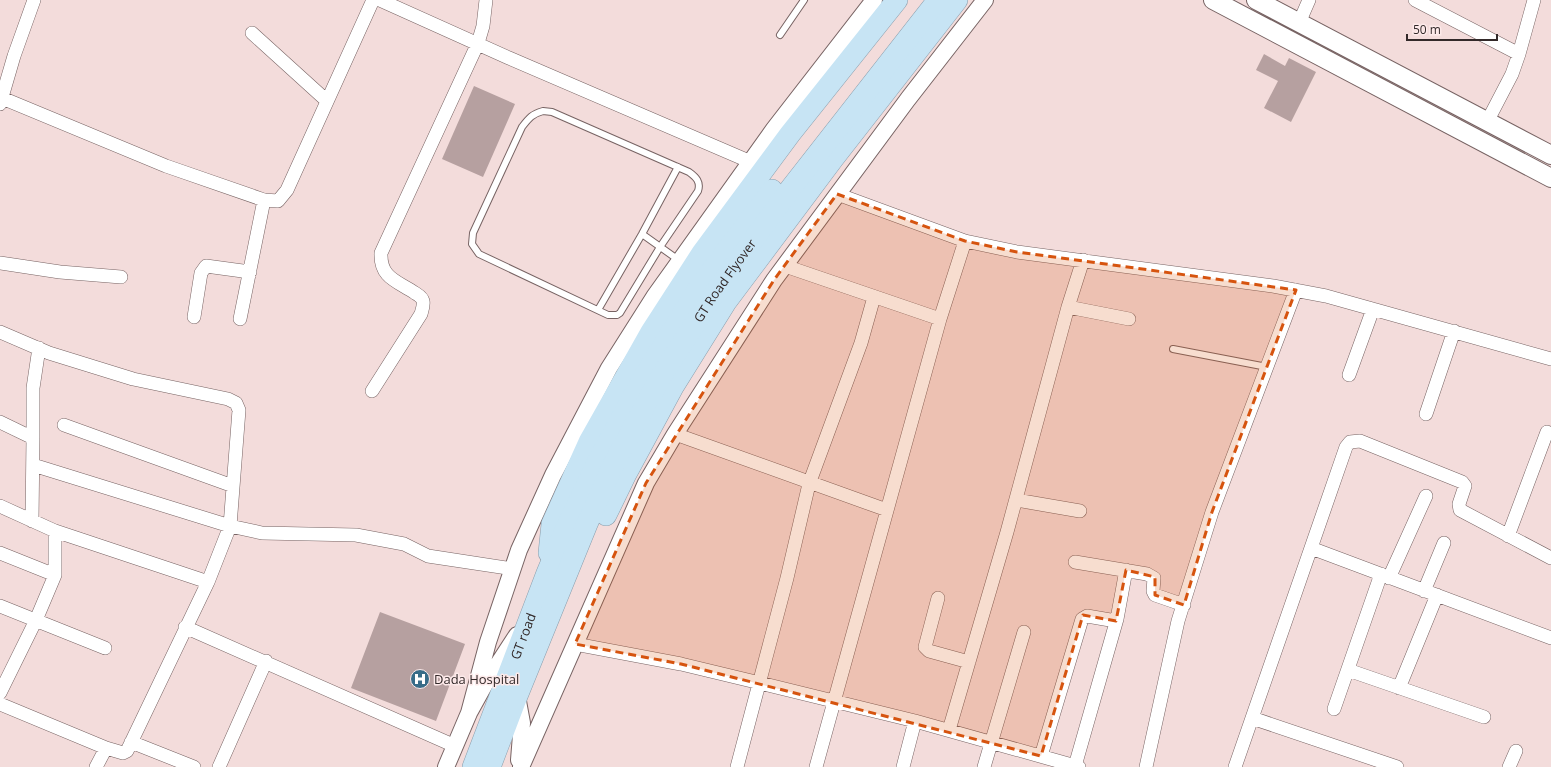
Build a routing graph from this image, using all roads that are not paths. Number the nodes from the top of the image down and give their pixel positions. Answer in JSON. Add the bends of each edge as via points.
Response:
{"nodes":[{"id":1,"x":34,"y":0,"type":"edge"},
{"id":2,"x":373,"y":0,"type":"edge"},
{"id":3,"x":380,"y":0,"type":"edge"},
{"id":4,"x":486,"y":0,"type":"edge"},
{"id":5,"x":804,"y":0,"type":"edge"},
{"id":6,"x":874,"y":0,"type":"edge"},
{"id":7,"x":897,"y":0,"type":"edge"},
{"id":8,"x":920,"y":0,"type":"edge"},
{"id":9,"x":938,"y":0,"type":"edge"},
{"id":10,"x":957,"y":0,"type":"edge"},
{"id":11,"x":985,"y":0,"type":"edge"},
{"id":12,"x":1213,"y":0,"type":"edge"},
{"id":13,"x":1256,"y":0,"type":"edge"},
{"id":14,"x":1309,"y":0,"type":"edge"},
{"id":15,"x":1415,"y":0,"type":"edge"},
{"id":16,"x":1534,"y":0,"type":"edge"},
{"id":17,"x":1274,"y":10,"type":"junction"},
{"id":18,"x":1299,"y":23,"type":"junction"},
{"id":19,"x":1264,"y":27,"type":"junction"},
{"id":20,"x":252,"y":33,"type":"dead end"},
{"id":21,"x":780,"y":35,"type":"dead end"},
{"id":22,"x":478,"y":43,"type":"junction"},
{"id":23,"x":1520,"y":54,"type":"junction"},
{"id":24,"x":1378,"y":64,"type":"junction"},
{"id":25,"x":1368,"y":83,"type":"junction"},
{"id":26,"x":1,"y":101,"type":"edge"},
{"id":27,"x":327,"y":101,"type":"junction"},
{"id":28,"x":1487,"y":122,"type":"junction"},
{"id":29,"x":816,"y":145,"type":"junction"},
{"id":30,"x":1551,"y":155,"type":"edge"},
{"id":31,"x":751,"y":162,"type":"junction"},
{"id":32,"x":678,"y":167,"type":"junction"},
{"id":33,"x":1551,"y":178,"type":"edge"},
{"id":34,"x":837,"y":194,"type":"junction"},
{"id":35,"x":264,"y":200,"type":"junction"},
{"id":36,"x":642,"y":234,"type":"junction"},
{"id":37,"x":965,"y":241,"type":"junction"},
{"id":38,"x":660,"y":247,"type":"junction"},
{"id":39,"x":1083,"y":260,"type":"junction"},
{"id":40,"x":680,"y":261,"type":"junction"},
{"id":41,"x":0,"y":263,"type":"edge"},
{"id":42,"x":786,"y":266,"type":"junction"},
{"id":43,"x":250,"y":272,"type":"junction"},
{"id":44,"x":121,"y":277,"type":"dead end"},
{"id":45,"x":1296,"y":290,"type":"junction"},
{"id":46,"x":874,"y":297,"type":"junction"},
{"id":47,"x":1068,"y":307,"type":"junction"},
{"id":48,"x":1373,"y":309,"type":"junction"},
{"id":49,"x":598,"y":310,"type":"junction"},
{"id":50,"x":194,"y":317,"type":"dead end"},
{"id":51,"x":240,"y":319,"type":"dead end"},
{"id":52,"x":940,"y":319,"type":"junction"},
{"id":53,"x":1129,"y":319,"type":"dead end"},
{"id":54,"x":1454,"y":331,"type":"junction"},
{"id":55,"x":0,"y":332,"type":"edge"},
{"id":56,"x":39,"y":348,"type":"junction"},
{"id":57,"x":1173,"y":350,"type":"dead end"},
{"id":58,"x":1551,"y":359,"type":"edge"},
{"id":59,"x":1267,"y":367,"type":"junction"},
{"id":60,"x":1348,"y":375,"type":"dead end"},
{"id":61,"x":372,"y":391,"type":"dead end"},
{"id":62,"x":1426,"y":414,"type":"dead end"},
{"id":63,"x":0,"y":422,"type":"edge"},
{"id":64,"x":64,"y":425,"type":"dead end"},
{"id":65,"x":1547,"y":432,"type":"dead end"},
{"id":66,"x":676,"y":434,"type":"junction"},
{"id":67,"x":33,"y":438,"type":"junction"},
{"id":68,"x":33,"y":465,"type":"junction"},
{"id":69,"x":809,"y":484,"type":"junction"},
{"id":70,"x":234,"y":486,"type":"junction"},
{"id":71,"x":1426,"y":496,"type":"dead end"},
{"id":72,"x":1016,"y":500,"type":"junction"},
{"id":73,"x":0,"y":506,"type":"edge"},
{"id":74,"x":887,"y":510,"type":"junction"},
{"id":75,"x":1080,"y":511,"type":"dead end"},
{"id":76,"x":32,"y":521,"type":"junction"},
{"id":77,"x":230,"y":526,"type":"junction"},
{"id":78,"x":56,"y":531,"type":"junction"},
{"id":79,"x":1508,"y":536,"type":"junction"},
{"id":80,"x":1444,"y":543,"type":"dead end"},
{"id":81,"x":1311,"y":548,"type":"junction"},
{"id":82,"x":0,"y":553,"type":"edge"},
{"id":83,"x":1551,"y":558,"type":"edge"},
{"id":84,"x":1075,"y":562,"type":"dead end"},
{"id":85,"x":513,"y":569,"type":"junction"},
{"id":86,"x":1126,"y":570,"type":"junction"},
{"id":87,"x":547,"y":573,"type":"junction"},
{"id":88,"x":55,"y":575,"type":"junction"},
{"id":89,"x":1385,"y":576,"type":"junction"},
{"id":90,"x":208,"y":582,"type":"junction"},
{"id":91,"x":560,"y":590,"type":"junction"},
{"id":92,"x":1424,"y":591,"type":"junction"},
{"id":93,"x":1437,"y":596,"type":"junction"},
{"id":94,"x":938,"y":598,"type":"dead end"},
{"id":95,"x":1184,"y":605,"type":"junction"},
{"id":96,"x":0,"y":606,"type":"edge"},
{"id":97,"x":533,"y":612,"type":"junction"},
{"id":98,"x":36,"y":620,"type":"junction"},
{"id":99,"x":1116,"y":621,"type":"junction"},
{"id":100,"x":185,"y":627,"type":"junction"},
{"id":101,"x":1024,"y":632,"type":"dead end"},
{"id":102,"x":1551,"y":638,"type":"edge"},
{"id":103,"x":575,"y":644,"type":"junction"},
{"id":104,"x":105,"y":648,"type":"dead end"},
{"id":105,"x":266,"y":661,"type":"junction"},
{"id":106,"x":969,"y":662,"type":"junction"},
{"id":107,"x":1348,"y":670,"type":"junction"},
{"id":108,"x":760,"y":683,"type":"junction"},
{"id":109,"x":1399,"y":688,"type":"junction"},
{"id":110,"x":0,"y":693,"type":"edge"},
{"id":111,"x":517,"y":696,"type":"junction"},
{"id":112,"x":834,"y":702,"type":"junction"},
{"id":113,"x":0,"y":704,"type":"edge"},
{"id":114,"x":1334,"y":709,"type":"dead end"},
{"id":115,"x":469,"y":713,"type":"junction"},
{"id":116,"x":1484,"y":717,"type":"dead end"},
{"id":117,"x":1252,"y":718,"type":"junction"},
{"id":118,"x":915,"y":721,"type":"junction"},
{"id":119,"x":949,"y":730,"type":"junction"},
{"id":120,"x":131,"y":742,"type":"junction"},
{"id":121,"x":990,"y":742,"type":"junction"},
{"id":122,"x":455,"y":746,"type":"junction"},
{"id":123,"x":106,"y":748,"type":"junction"},
{"id":124,"x":1516,"y":751,"type":"dead end"},
{"id":125,"x":1041,"y":756,"type":"junction"},
{"id":126,"x":1070,"y":766,"type":"edge"},
{"id":127,"x":96,"y":767,"type":"edge"},
{"id":128,"x":194,"y":767,"type":"edge"},
{"id":129,"x":219,"y":767,"type":"edge"},
{"id":130,"x":446,"y":767,"type":"edge"},
{"id":131,"x":473,"y":767,"type":"edge"},
{"id":132,"x":490,"y":767,"type":"edge"},
{"id":133,"x":518,"y":767,"type":"edge"},
{"id":134,"x":521,"y":767,"type":"edge"},
{"id":135,"x":737,"y":767,"type":"edge"},
{"id":136,"x":816,"y":767,"type":"edge"},
{"id":137,"x":903,"y":767,"type":"edge"},
{"id":138,"x":984,"y":767,"type":"edge"},
{"id":139,"x":1146,"y":767,"type":"edge"},
{"id":140,"x":1235,"y":767,"type":"edge"},
{"id":141,"x":1397,"y":767,"type":"edge"},
{"id":142,"x":1509,"y":767,"type":"edge"}],
"edges":[{"from":1,"to":26,"type":"street"},
{"from":2,"to":27,"type":"street"},
{"from":3,"to":22,"type":"street"},
{"from":4,"to":22,"type":"street"},
{"from":5,"to":21,"type":"lane"},
{"from":6,"to":31,"type":"street"},
{"from":7,"to":87,"type":"highway","via":[[790,134],[702,253],[651,332],[589,442],[552,524]]},
{"from":8,"to":29,"type":"highway","name":"GT Road Flyover"},
{"from":9,"to":29,"type":"highway","name":"GT Road Flyover"},
{"from":10,"to":91,"type":"highway","via":[[726,302],[673,387],[590,547]]},
{"from":11,"to":34,"type":"street"},
{"from":12,"to":19,"type":"main road"},
{"from":13,"to":17,"type":"main road"},
{"from":14,"to":18,"type":"street"},
{"from":15,"to":23,"type":"street"},
{"from":16,"to":23,"type":"street"},
{"from":17,"to":18,"type":"main road"},
{"from":17,"to":19,"type":"main road"},
{"from":18,"to":24,"type":"main road"},
{"from":19,"to":25,"type":"main road"},
{"from":20,"to":27,"type":"street"},
{"from":22,"to":31,"type":"street"},
{"from":22,"to":61,"type":"street","via":[[381,253],[383,269],[387,275],[420,296],[423,306],[421,314]]},
{"from":23,"to":28,"type":"street"},
{"from":24,"to":25,"type":"main road"},
{"from":24,"to":28,"type":"main road"},
{"from":25,"to":33,"type":"main road"},
{"from":26,"to":35,"type":"street","via":[[166,166]]},
{"from":27,"to":35,"type":"street","via":[[285,194],[278,201]]},
{"from":28,"to":30,"type":"main road"},
{"from":29,"to":87,"type":"highway","name":"GT Road Flyover","via":[[778,182],[698,289],[646,373],[598,461]]},
{"from":29,"to":91,"type":"highway","name":"GT Road Flyover","via":[[791,188],[714,294],[660,378],[614,463]]},
{"from":31,"to":40,"type":"street"},
{"from":32,"to":36,"type":"lane"},
{"from":32,"to":38,"type":"lane","via":[[696,177],[700,186]]},
{"from":32,"to":49,"type":"lane","via":[[552,112],[535,113],[522,127],[473,233],[472,244],[479,254]]},
{"from":34,"to":37,"type":"street"},
{"from":34,"to":42,"type":"street"},
{"from":35,"to":43,"type":"street"},
{"from":36,"to":38,"type":"lane"},
{"from":36,"to":49,"type":"lane"},
{"from":37,"to":39,"type":"street","via":[[1017,252]]},
{"from":37,"to":52,"type":"street"},
{"from":38,"to":40,"type":"lane"},
{"from":38,"to":49,"type":"lane","via":[[620,313],[613,316]]},
{"from":39,"to":45,"type":"street"},
{"from":39,"to":47,"type":"street"},
{"from":40,"to":85,"type":"street","via":[[608,368],[553,475]]},
{"from":41,"to":44,"type":"street","via":[[60,272]]},
{"from":42,"to":46,"type":"street"},
{"from":42,"to":66,"type":"street","via":[[774,280]]},
{"from":43,"to":50,"type":"street","via":[[206,266],[202,273]]},
{"from":43,"to":51,"type":"street"},
{"from":45,"to":48,"type":"street"},
{"from":45,"to":59,"type":"street"},
{"from":46,"to":52,"type":"street"},
{"from":46,"to":69,"type":"street","via":[[861,343]]},
{"from":47,"to":53,"type":"street"},
{"from":47,"to":72,"type":"street"},
{"from":48,"to":54,"type":"street"},
{"from":48,"to":60,"type":"street"},
{"from":52,"to":74,"type":"street"},
{"from":54,"to":58,"type":"street"},
{"from":54,"to":62,"type":"street"},
{"from":55,"to":56,"type":"street"},
{"from":56,"to":67,"type":"street","via":[[33,388]]},
{"from":56,"to":70,"type":"street","via":[[134,379],[228,399],[236,403],[239,410]]},
{"from":57,"to":59,"type":"lane"},
{"from":59,"to":95,"type":"street","via":[[1212,512]]},
{"from":63,"to":67,"type":"street"},
{"from":64,"to":70,"type":"street"},
{"from":65,"to":79,"type":"street"},
{"from":66,"to":69,"type":"street"},
{"from":66,"to":103,"type":"street","via":[[646,483]]},
{"from":67,"to":68,"type":"street"},
{"from":68,"to":76,"type":"street"},
{"from":68,"to":77,"type":"street"},
{"from":69,"to":74,"type":"street"},
{"from":69,"to":108,"type":"street"},
{"from":70,"to":77,"type":"street"},
{"from":71,"to":89,"type":"street"},
{"from":72,"to":75,"type":"street"},
{"from":72,"to":106,"type":"street"},
{"from":73,"to":76,"type":"street"},
{"from":74,"to":112,"type":"street"},
{"from":76,"to":78,"type":"street"},
{"from":77,"to":85,"type":"street","via":[[262,533],[356,535],[404,544],[428,556]]},
{"from":77,"to":90,"type":"street"},
{"from":78,"to":88,"type":"street"},
{"from":78,"to":90,"type":"street"},
{"from":79,"to":81,"type":"street","via":[[1460,510],[1459,504],[1465,486],[1462,482],[1354,441],[1346,447]]},
{"from":79,"to":83,"type":"street"},
{"from":80,"to":92,"type":"street"},
{"from":81,"to":89,"type":"street"},
{"from":81,"to":117,"type":"street"},
{"from":82,"to":88,"type":"street"},
{"from":84,"to":86,"type":"street"},
{"from":85,"to":115,"type":"street","via":[[488,642]]},
{"from":86,"to":95,"type":"street","via":[[1152,575],[1155,595]]},
{"from":86,"to":99,"type":"street"},
{"from":87,"to":97,"type":"highway","name":"GT road"},
{"from":88,"to":98,"type":"street"},
{"from":89,"to":92,"type":"street"},
{"from":89,"to":107,"type":"street"},
{"from":90,"to":100,"type":"street"},
{"from":91,"to":111,"type":"highway","name":"GT road"},
{"from":92,"to":93,"type":"street"},
{"from":93,"to":102,"type":"street"},
{"from":93,"to":109,"type":"street"},
{"from":94,"to":106,"type":"street","via":[[925,647],[929,651]]},
{"from":95,"to":139,"type":"street","via":[[1178,621]]},
{"from":96,"to":98,"type":"street"},
{"from":97,"to":115,"type":"street","via":[[485,684]]},
{"from":97,"to":131,"type":"highway","name":"GT road"},
{"from":98,"to":104,"type":"street"},
{"from":98,"to":110,"type":"street"},
{"from":99,"to":125,"type":"street","via":[[1087,616],[1082,619]]},
{"from":99,"to":126,"type":"street"},
{"from":100,"to":105,"type":"street"},
{"from":100,"to":120,"type":"street"},
{"from":101,"to":121,"type":"street"},
{"from":103,"to":108,"type":"street","via":[[681,664]]},
{"from":103,"to":134,"type":"street"},
{"from":105,"to":122,"type":"street"},
{"from":105,"to":129,"type":"street"},
{"from":106,"to":119,"type":"street"},
{"from":107,"to":109,"type":"street"},
{"from":107,"to":114,"type":"street"},
{"from":108,"to":112,"type":"street"},
{"from":108,"to":135,"type":"street"},
{"from":109,"to":116,"type":"street"},
{"from":111,"to":132,"type":"highway","name":"GT road"},
{"from":111,"to":133,"type":"street","via":[[522,723]]},
{"from":112,"to":118,"type":"street"},
{"from":112,"to":136,"type":"street"},
{"from":113,"to":123,"type":"street"},
{"from":115,"to":122,"type":"street"},
{"from":117,"to":140,"type":"street"},
{"from":117,"to":141,"type":"street"},
{"from":118,"to":119,"type":"street"},
{"from":118,"to":137,"type":"street"},
{"from":119,"to":121,"type":"street"},
{"from":120,"to":123,"type":"street","via":[[127,751],[123,753]]},
{"from":120,"to":128,"type":"street"},
{"from":121,"to":125,"type":"street"},
{"from":121,"to":138,"type":"street"},
{"from":122,"to":130,"type":"street"},
{"from":123,"to":127,"type":"street"},
{"from":124,"to":142,"type":"street"},
{"from":125,"to":126,"type":"street"}]}
